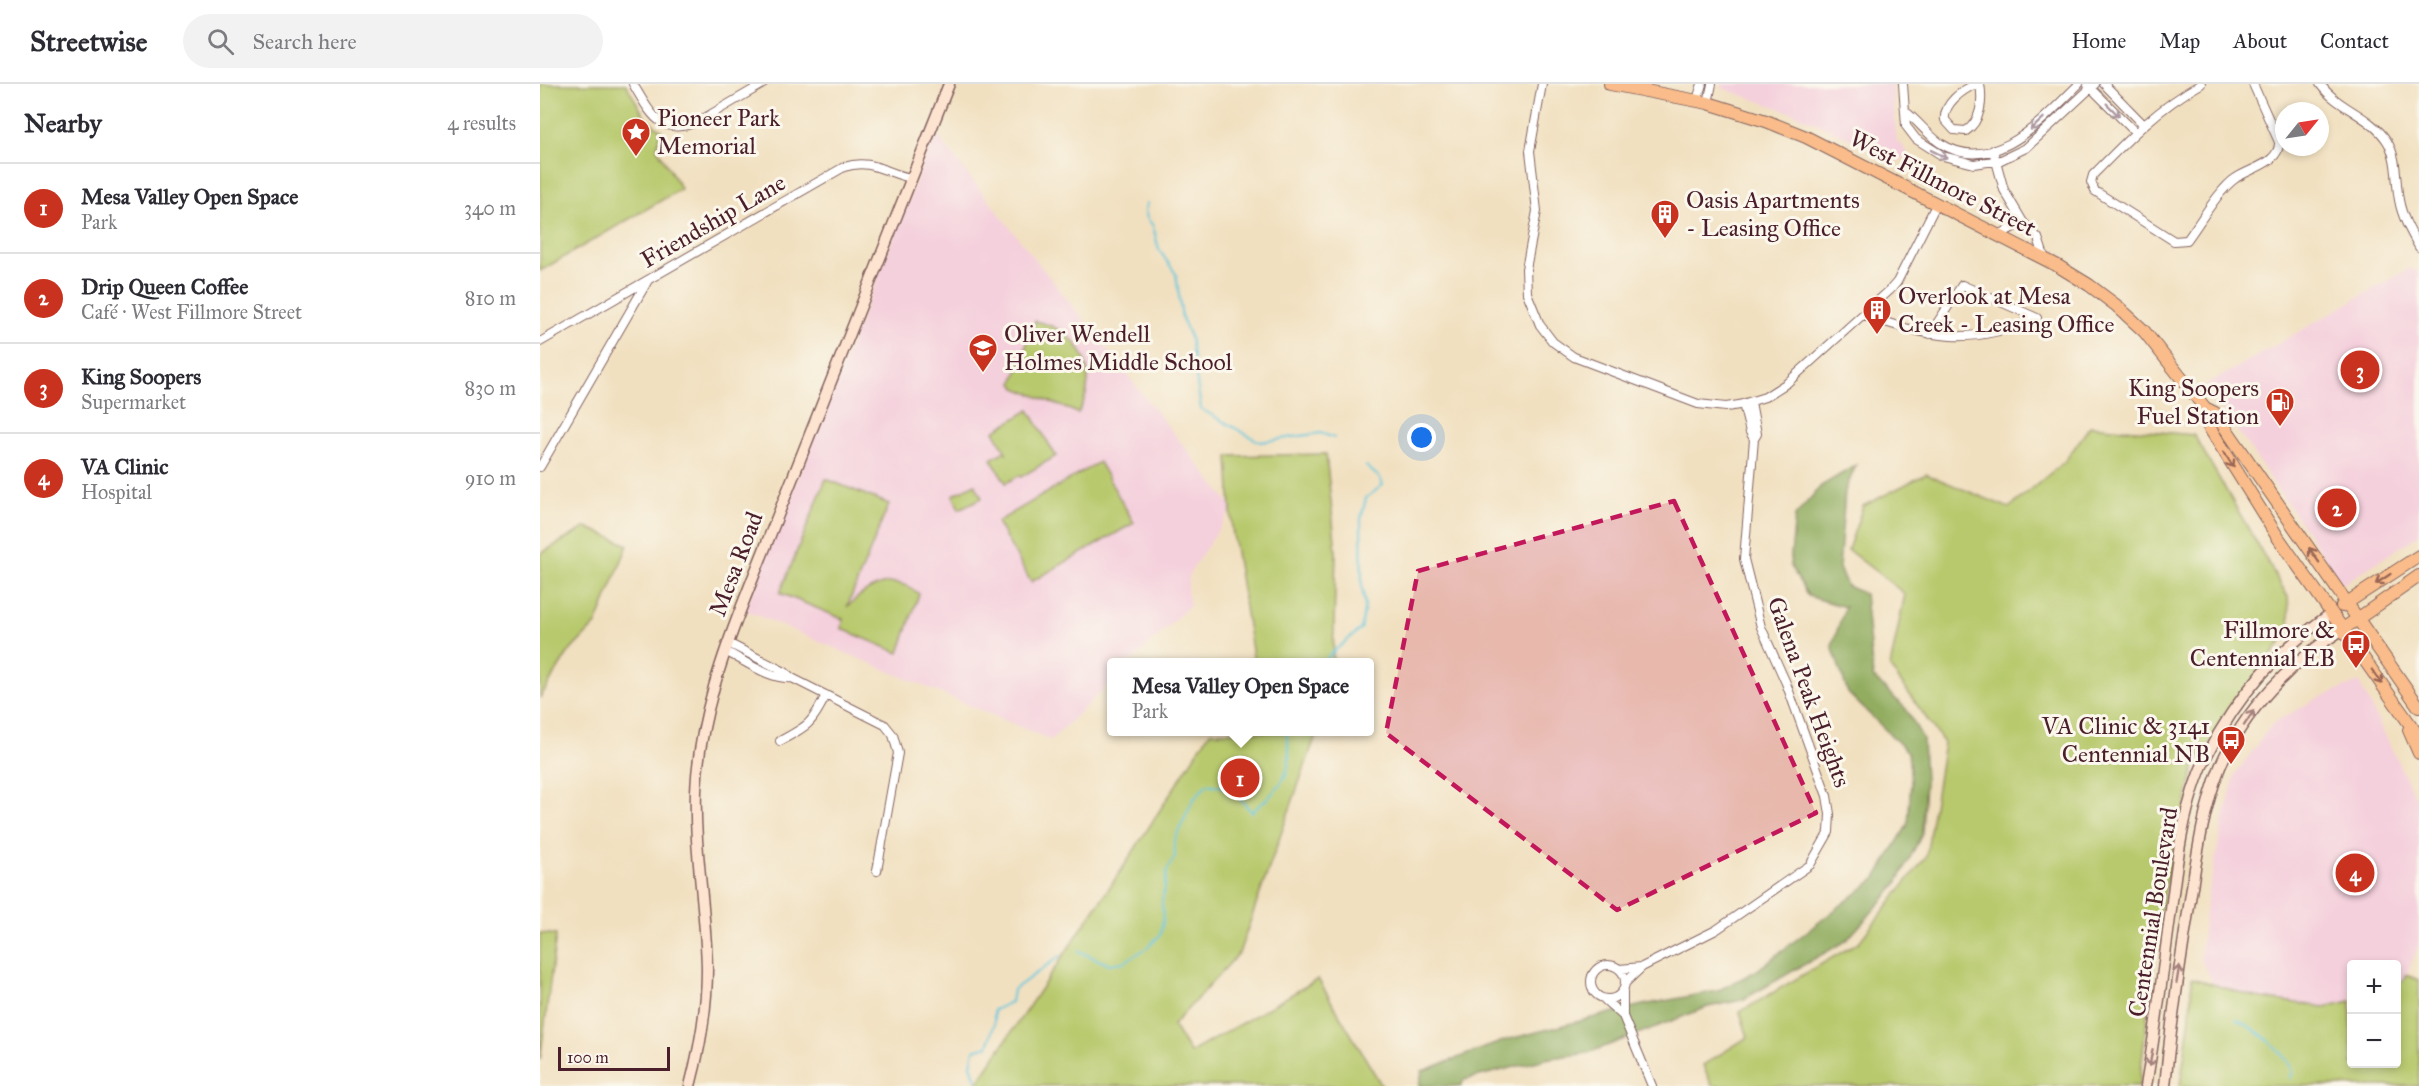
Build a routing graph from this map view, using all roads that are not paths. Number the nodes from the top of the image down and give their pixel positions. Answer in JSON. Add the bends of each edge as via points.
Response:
{"nodes":[{"id":1,"x":633,"y":84,"type":"edge"},
{"id":2,"x":763,"y":84,"type":"edge"},
{"id":3,"x":949,"y":84,"type":"edge"},
{"id":4,"x":1542,"y":84,"type":"edge"},
{"id":5,"x":1610,"y":84,"type":"edge"},
{"id":6,"x":1701,"y":84,"type":"edge"},
{"id":7,"x":1712,"y":84,"type":"edge"},
{"id":8,"x":1902,"y":84,"type":"edge"},
{"id":9,"x":1978,"y":84,"type":"edge"},
{"id":10,"x":2079,"y":84,"type":"edge"},
{"id":11,"x":2104,"y":84,"type":"edge"},
{"id":12,"x":2201,"y":84,"type":"edge"},
{"id":13,"x":2253,"y":84,"type":"edge"},
{"id":14,"x":2320,"y":84,"type":"edge"},
{"id":15,"x":2091,"y":85,"type":"edge"},
{"id":16,"x":1702,"y":101,"type":"junction"},
{"id":17,"x":1906,"y":111,"type":"junction"},
{"id":18,"x":2143,"y":124,"type":"junction"},
{"id":19,"x":2135,"y":132,"type":"junction"},
{"id":20,"x":1993,"y":150,"type":"junction"},
{"id":21,"x":1996,"y":161,"type":"junction"},
{"id":22,"x":911,"y":178,"type":"junction"},
{"id":23,"x":1937,"y":203,"type":"junction"},
{"id":24,"x":2023,"y":222,"type":"junction"},
{"id":25,"x":1999,"y":235,"type":"junction"},
{"id":26,"x":2419,"y":247,"type":"edge"},
{"id":27,"x":2045,"y":259,"type":"junction"},
{"id":28,"x":647,"y":281,"type":"junction"},
{"id":29,"x":1864,"y":315,"type":"junction"},
{"id":30,"x":1930,"y":334,"type":"junction"},
{"id":31,"x":540,"y":342,"type":"edge"},
{"id":32,"x":1747,"y":403,"type":"junction"},
{"id":33,"x":2205,"y":408,"type":"junction"},
{"id":34,"x":540,"y":467,"type":"edge"},
{"id":35,"x":2419,"y":556,"type":"edge"},
{"id":36,"x":2419,"y":576,"type":"edge"},
{"id":37,"x":2347,"y":603,"type":"junction"},
{"id":38,"x":2332,"y":613,"type":"junction"},
{"id":39,"x":2358,"y":618,"type":"junction"},
{"id":40,"x":2343,"y":629,"type":"junction"},
{"id":41,"x":726,"y":647,"type":"junction"},
{"id":42,"x":826,"y":696,"type":"junction"},
{"id":43,"x":2419,"y":707,"type":"edge"},
{"id":44,"x":2400,"y":710,"type":"junction"},
{"id":45,"x":2419,"y":737,"type":"edge"},
{"id":46,"x":780,"y":741,"type":"dead end"},
{"id":47,"x":2419,"y":753,"type":"edge"},
{"id":48,"x":877,"y":871,"type":"dead end"},
{"id":49,"x":1642,"y":967,"type":"junction"},
{"id":50,"x":1619,"y":969,"type":"junction"},
{"id":51,"x":1624,"y":987,"type":"junction"},
{"id":52,"x":1605,"y":1000,"type":"junction"},
{"id":53,"x":1623,"y":1016,"type":"junction"},
{"id":54,"x":2156,"y":1031,"type":"junction"},
{"id":55,"x":2171,"y":1032,"type":"junction"},
{"id":56,"x":690,"y":1086,"type":"edge"},
{"id":57,"x":1652,"y":1086,"type":"edge"},
{"id":58,"x":2146,"y":1086,"type":"edge"},
{"id":59,"x":2165,"y":1086,"type":"edge"}],
"edges":[{"from":1,"to":2,"type":"street","via":[[653,117],[675,127],[691,125]]},
{"from":3,"to":22,"type":"main road","name":"Mesa Road"},
{"from":4,"to":32,"type":"street","via":[[1530,151],[1537,211],[1526,269],[1530,305],[1540,325],[1563,350],[1590,364],[1698,404],[1726,407]]},
{"from":5,"to":16,"type":"main road","name":"West Fillmore Street"},
{"from":6,"to":16,"type":"street"},
{"from":7,"to":16,"type":"street"},
{"from":8,"to":17,"type":"street"},
{"from":9,"to":9,"type":"street","via":[[1947,108],[1945,120],[1954,130],[1966,131],[1976,122],[1982,93]]},
{"from":10,"to":20,"type":"street","one_way":true,"via":[[2025,135]]},
{"from":11,"to":18,"type":"street"},
{"from":12,"to":18,"type":"street"},
{"from":13,"to":19,"type":"street","via":[[2280,149],[2276,157],[2233,180],[2187,240],[2174,241],[2095,191],[2093,175]]},
{"from":14,"to":26,"type":"street","via":[[2335,101],[2376,127],[2386,140],[2394,155],[2404,221]]},
{"from":15,"to":19,"type":"street","one_way":true},
{"from":15,"to":21,"type":"street","via":[[2026,148]]},
{"from":16,"to":23,"type":"main road","name":"West Fillmore Street","via":[[1806,137]]},
{"from":17,"to":20,"type":"street","via":[[1948,147],[1976,153]]},
{"from":17,"to":21,"type":"street","one_way":true,"via":[[1910,132],[1934,152],[1962,163]]},
{"from":18,"to":19,"type":"street"},
{"from":20,"to":21,"type":"street"},
{"from":21,"to":24,"type":"street","via":[[2004,190]]},
{"from":22,"to":28,"type":"street","name":"Friendship Lane","via":[[872,164],[844,167]]},
{"from":22,"to":41,"type":"main road","name":"Mesa Road"},
{"from":23,"to":25,"type":"main road","name":"West Fillmore Street"},
{"from":23,"to":29,"type":"street","via":[[1897,282]]},
{"from":24,"to":25,"type":"street"},
{"from":24,"to":27,"type":"street","via":[[2038,238]]},
{"from":25,"to":27,"type":"main road","name":"West Fillmore Street"},
{"from":27,"to":33,"type":"main road","name":"West Fillmore Street","via":[[2089,285],[2133,320]]},
{"from":28,"to":31,"type":"street","name":"Friendship Lane"},
{"from":28,"to":34,"type":"street"},
{"from":29,"to":30,"type":"street"},
{"from":29,"to":32,"type":"street","via":[[1787,383]]},
{"from":30,"to":30,"type":"street","via":[[1984,335],[2037,318],[1962,285]]},
{"from":32,"to":49,"type":"street","name":"Galena Peak Heights","via":[[1757,434],[1744,559],[1761,627],[1827,796],[1829,832],[1810,866],[1716,930]]},
{"from":37,"to":33,"type":"main road","name":"West Fillmore Street","one_way":true,"via":[[2215,413]]},
{"from":33,"to":38,"type":"main road","name":"West Fillmore Street","one_way":true,"via":[[2206,422],[2235,469]]},
{"from":35,"to":37,"type":"main road","name":"Centennial Boulevard","one_way":true},
{"from":36,"to":39,"type":"main road","name":"Centennial Boulevard"},
{"from":37,"to":38,"type":"main road","name":"Centennial Boulevard"},
{"from":37,"to":39,"type":"main road","name":"West Fillmore Street"},
{"from":38,"to":40,"type":"main road","name":"West Fillmore Street"},
{"from":38,"to":54,"type":"main road","name":"Centennial Boulevard","via":[[2292,642],[2260,674],[2206,756],[2177,864]]},
{"from":39,"to":40,"type":"main road","name":"Centennial Boulevard"},
{"from":39,"to":43,"type":"main road","name":"West Fillmore Street"},
{"from":40,"to":44,"type":"main road","name":"West Fillmore Street","one_way":true},
{"from":55,"to":40,"type":"main road","name":"Centennial Boulevard","one_way":true,"via":[[2199,840],[2220,767],[2256,707],[2304,657]]},
{"from":41,"to":42,"type":"street","via":[[785,672]]},
{"from":41,"to":56,"type":"main road","name":"Mesa Road","via":[[698,762],[697,827],[707,970],[704,1020]]},
{"from":42,"to":46,"type":"street","via":[[809,725]]},
{"from":42,"to":48,"type":"street","via":[[885,725],[896,740],[898,753]]},
{"from":44,"to":45,"type":"main road","name":"West Fillmore Street"},
{"from":44,"to":47,"type":"main road"},
{"from":49,"to":50,"type":"street"},
{"from":49,"to":51,"type":"street"},
{"from":50,"to":51,"type":"street"},
{"from":50,"to":52,"type":"street","via":[[1603,965],[1592,974],[1592,991]]},
{"from":51,"to":52,"type":"street","via":[[1617,997]]},
{"from":51,"to":53,"type":"street"},
{"from":52,"to":53,"type":"street"},
{"from":53,"to":57,"type":"street"},
{"from":54,"to":55,"type":"main road"},
{"from":54,"to":58,"type":"main road","name":"Centennial Boulevard","one_way":true},
{"from":55,"to":59,"type":"main road","name":"Centennial Boulevard"}]}
